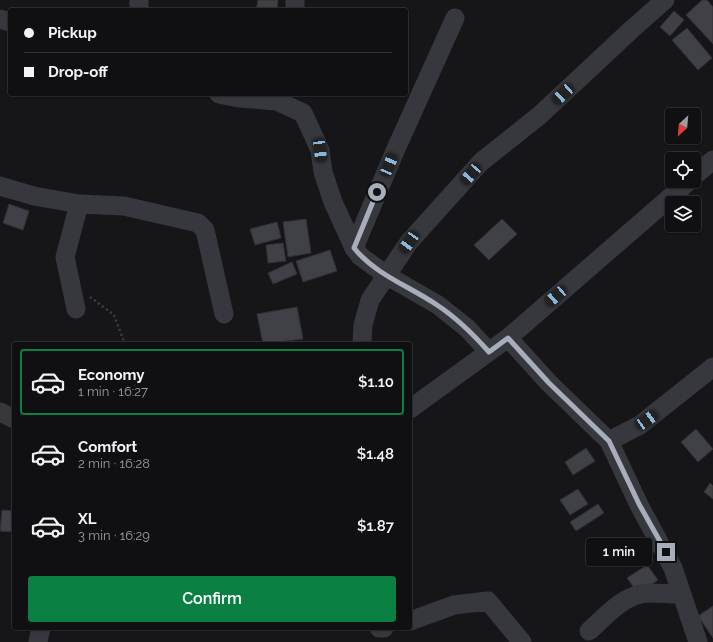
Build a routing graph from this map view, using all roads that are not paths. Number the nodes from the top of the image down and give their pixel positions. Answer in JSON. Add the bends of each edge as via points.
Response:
{"nodes":[{"id":1,"x":665,"y":0,"type":"edge"},
{"id":2,"x":455,"y":18,"type":"dead end"},
{"id":3,"x":229,"y":96,"type":"edge"},
{"id":4,"x":713,"y":160,"type":"edge"},
{"id":5,"x":701,"y":170,"type":"edge"},
{"id":6,"x":0,"y":186,"type":"edge"},
{"id":7,"x":680,"y":188,"type":"edge"},
{"id":8,"x":79,"y":204,"type":"junction"},
{"id":9,"x":354,"y":248,"type":"junction"},
{"id":10,"x":386,"y":275,"type":"junction"},
{"id":11,"x":81,"y":302,"type":"road end"},
{"id":12,"x":224,"y":314,"type":"dead end"},
{"id":13,"x":508,"y":338,"type":"junction"},
{"id":14,"x":362,"y":342,"type":"edge"},
{"id":15,"x":489,"y":352,"type":"junction"},
{"id":16,"x":713,"y":367,"type":"edge"},
{"id":17,"x":412,"y":408,"type":"edge"},
{"id":18,"x":0,"y":412,"type":"edge"},
{"id":19,"x":12,"y":419,"type":"edge"},
{"id":20,"x":609,"y":441,"type":"junction"},
{"id":21,"x":681,"y":594,"type":"junction"},
{"id":22,"x":412,"y":620,"type":"edge"},
{"id":23,"x":41,"y":630,"type":"edge"},
{"id":24,"x":589,"y":631,"type":"dead end"},
{"id":25,"x":38,"y":642,"type":"edge"},
{"id":26,"x":522,"y":642,"type":"edge"},
{"id":27,"x":698,"y":642,"type":"edge"}],
"edges":[{"from":1,"to":10,"type":"street","via":[[540,115],[481,162],[409,242]]},
{"from":2,"to":9,"type":"street"},
{"from":3,"to":9,"type":"street","via":[[277,101],[303,113],[320,150],[323,172],[333,202]]},
{"from":4,"to":5,"type":"street"},
{"from":6,"to":8,"type":"street","via":[[34,196]]},
{"from":7,"to":13,"type":"street"},
{"from":8,"to":11,"type":"street","via":[[65,257]]},
{"from":8,"to":12,"type":"street","via":[[124,206],[198,223],[205,230]]},
{"from":9,"to":10,"type":"street","via":[[360,256]]},
{"from":10,"to":14,"type":"street","via":[[370,300],[363,325]]},
{"from":10,"to":15,"type":"street","via":[[438,305],[467,328]]},
{"from":13,"to":15,"type":"street"},
{"from":13,"to":20,"type":"street","via":[[549,383]]},
{"from":15,"to":17,"type":"street"},
{"from":16,"to":20,"type":"street","via":[[640,425]]},
{"from":18,"to":19,"type":"street"},
{"from":20,"to":21,"type":"street","via":[[639,504],[666,552]]},
{"from":21,"to":24,"type":"street","via":[[646,593],[636,596],[622,602]]},
{"from":21,"to":27,"type":"street"},
{"from":22,"to":26,"type":"street","via":[[454,605],[488,600]]},
{"from":23,"to":25,"type":"street"}]}
